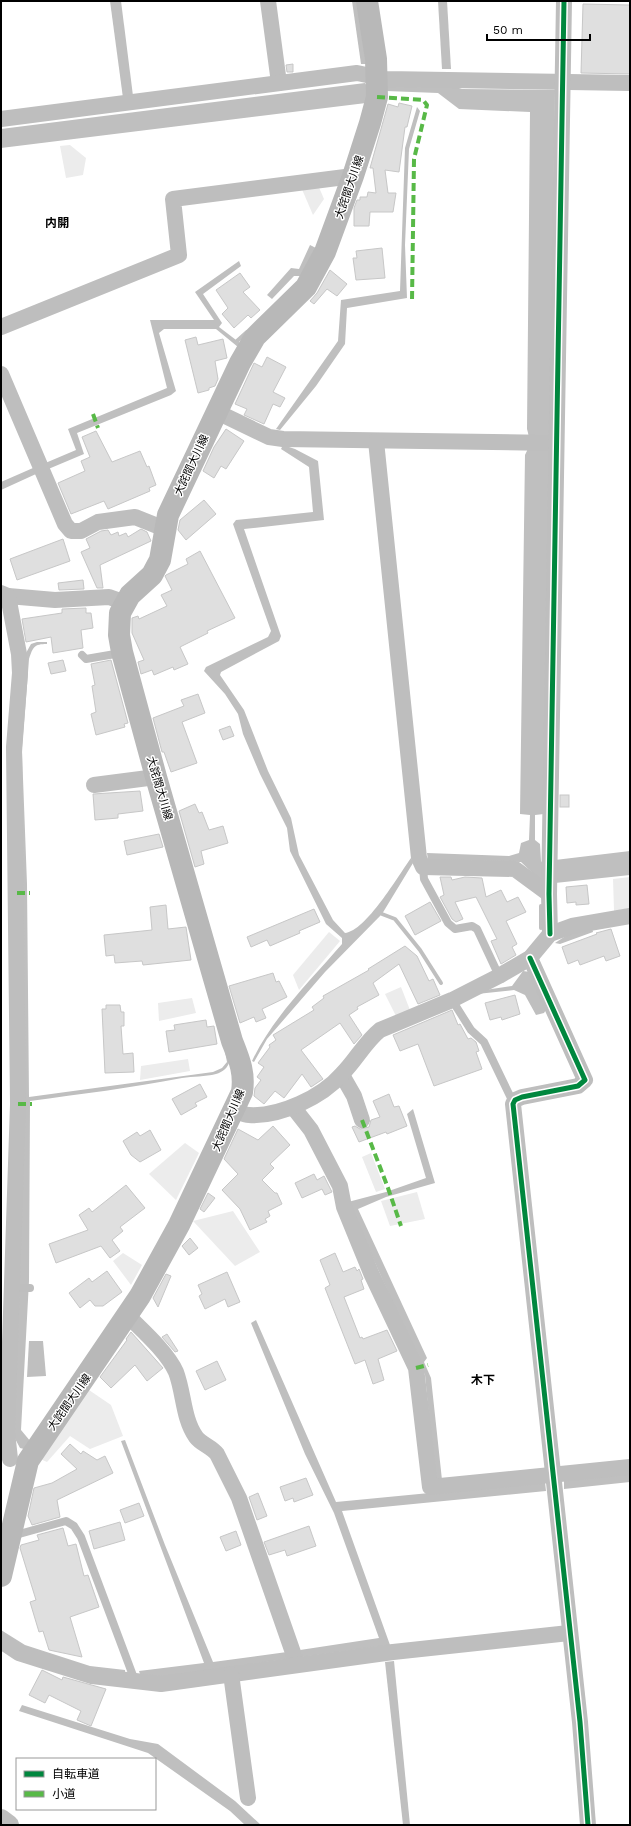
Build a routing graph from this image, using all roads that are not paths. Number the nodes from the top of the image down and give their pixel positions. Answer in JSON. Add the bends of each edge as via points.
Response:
{"nodes":[{"id":1,"x":268,"y":1,"type":"edge"},
{"id":2,"x":367,"y":1,"type":"edge"},
{"id":3,"x":564,"y":1,"type":"edge"},
{"id":4,"x":377,"y":77,"type":"junction"},
{"id":5,"x":563,"y":81,"type":"junction"},
{"id":6,"x":278,"y":83,"type":"junction"},
{"id":7,"x":630,"y":83,"type":"edge"},
{"id":8,"x":1,"y":119,"type":"edge"},
{"id":9,"x":353,"y":176,"type":"junction"},
{"id":10,"x":1,"y":327,"type":"edge"},
{"id":11,"x":1,"y":374,"type":"edge"},
{"id":12,"x":217,"y":412,"type":"junction"},
{"id":13,"x":376,"y":441,"type":"junction"},
{"id":14,"x":555,"y":443,"type":"junction"},
{"id":15,"x":165,"y":528,"type":"junction"},
{"id":16,"x":4,"y":594,"type":"edge"},
{"id":17,"x":126,"y":603,"type":"junction"},
{"id":18,"x":122,"y":652,"type":"junction"},
{"id":19,"x":82,"y":655,"type":"dead end"},
{"id":20,"x":156,"y":777,"type":"junction"},
{"id":21,"x":94,"y":785,"type":"dead end"},
{"id":22,"x":423,"y":867,"type":"junction"},
{"id":23,"x":549,"y":890,"type":"junction"},
{"id":24,"x":630,"y":916,"type":"edge"},
{"id":25,"x":550,"y":934,"type":"junction"},
{"id":26,"x":530,"y":958,"type":"junction"},
{"id":27,"x":499,"y":976,"type":"junction"},
{"id":28,"x":452,"y":1000,"type":"junction"},
{"id":29,"x":342,"y":1075,"type":"junction"},
{"id":30,"x":515,"y":1100,"type":"junction"},
{"id":31,"x":293,"y":1107,"type":"junction"},
{"id":32,"x":234,"y":1110,"type":"junction"},
{"id":33,"x":362,"y":1120,"type":"dead end"},
{"id":34,"x":12,"y":1288,"type":"junction"},
{"id":35,"x":30,"y":1288,"type":"dead end"},
{"id":36,"x":128,"y":1316,"type":"junction"},
{"id":37,"x":13,"y":1461,"type":"edge"},
{"id":38,"x":630,"y":1467,"type":"edge"},
{"id":39,"x":553,"y":1475,"type":"junction"},
{"id":40,"x":10,"y":1537,"type":"junction"},
{"id":41,"x":1,"y":1576,"type":"edge"},
{"id":42,"x":569,"y":1633,"type":"junction"},
{"id":43,"x":1,"y":1641,"type":"edge"},
{"id":44,"x":297,"y":1664,"type":"junction"},
{"id":45,"x":231,"y":1674,"type":"junction"},
{"id":46,"x":135,"y":1682,"type":"junction"},
{"id":47,"x":248,"y":1798,"type":"dead end"},
{"id":48,"x":1,"y":1820,"type":"edge"},
{"id":49,"x":9,"y":1825,"type":"edge"},
{"id":50,"x":588,"y":1825,"type":"edge"}],
"edges":[{"from":1,"to":6,"type":"street"},
{"from":2,"to":4,"type":"main road","name":"大詫間大川線"},
{"from":3,"to":5,"type":"street"},
{"from":4,"to":5,"type":"street"},
{"from":4,"to":6,"type":"street","via":[[357,73]]},
{"from":4,"to":9,"type":"main road","name":"大詫間大川線","via":[[377,96]]},
{"from":5,"to":7,"type":"street"},
{"from":5,"to":14,"type":"street"},
{"from":6,"to":8,"type":"street"},
{"from":9,"to":10,"type":"street","via":[[173,199],[179,256]]},
{"from":9,"to":12,"type":"main road","name":"大詫間大川線","via":[[326,252],[306,287],[256,337],[240,363]]},
{"from":11,"to":15,"type":"street","via":[[39,466],[65,524],[71,531],[81,531],[98,522],[135,517]]},
{"from":12,"to":13,"type":"street","via":[[269,437]]},
{"from":12,"to":15,"type":"main road","name":"大詫間大川線","via":[[179,490]]},
{"from":13,"to":14,"type":"street"},
{"from":13,"to":22,"type":"street","via":[[418,850]]},
{"from":14,"to":23,"type":"street"},
{"from":15,"to":17,"type":"main road","name":"大詫間大川線","via":[[160,560],[152,575],[130,595]]},
{"from":16,"to":17,"type":"street","via":[[55,600],[109,597]]},
{"from":16,"to":34,"type":"street","via":[[19,654],[20,673],[14,747],[18,1104]]},
{"from":17,"to":18,"type":"main road","name":"大詫間大川線","via":[[120,613],[119,635]]},
{"from":18,"to":19,"type":"lane","via":[[86,659]]},
{"from":18,"to":20,"type":"main road","name":"大詫間大川線"},
{"from":20,"to":21,"type":"street"},
{"from":20,"to":32,"type":"main road","name":"大詫間大川線","via":[[232,1041],[241,1064],[244,1077],[242,1092]]},
{"from":22,"to":23,"type":"street","via":[[515,869]]},
{"from":22,"to":27,"type":"lane","via":[[424,879],[448,923],[455,929],[472,926],[477,929]]},
{"from":23,"to":25,"type":"street"},
{"from":24,"to":25,"type":"street","via":[[572,926]]},
{"from":25,"to":26,"type":"street"},
{"from":26,"to":27,"type":"street"},
{"from":26,"to":30,"type":"street","via":[[585,1080],[578,1086]]},
{"from":27,"to":28,"type":"street"},
{"from":28,"to":29,"type":"street","via":[[380,1030]]},
{"from":28,"to":30,"type":"lane","via":[[471,1030],[484,1042],[510,1096]]},
{"from":29,"to":31,"type":"street","via":[[316,1095]]},
{"from":29,"to":33,"type":"street","via":[[354,1096]]},
{"from":30,"to":39,"type":"street","via":[[513,1104]]},
{"from":31,"to":32,"type":"street","via":[[265,1115],[247,1115]]},
{"from":31,"to":39,"type":"street","via":[[311,1130],[340,1186],[344,1207],[365,1258],[416,1368],[430,1487]]},
{"from":32,"to":36,"type":"main road","name":"大詫間大川線","via":[[179,1225]]},
{"from":34,"to":35,"type":"lane"},
{"from":34,"to":37,"type":"street","via":[[6,1432]]},
{"from":36,"to":37,"type":"main road","name":"大詫間大川線"},
{"from":36,"to":44,"type":"street","via":[[175,1370],[190,1426],[197,1438],[218,1454],[239,1498]]},
{"from":37,"to":40,"type":"main road","name":"大詫間大川線"},
{"from":38,"to":39,"type":"street"},
{"from":39,"to":42,"type":"street"},
{"from":40,"to":41,"type":"main road","name":"大詫間大川線"},
{"from":40,"to":46,"type":"lane","via":[[66,1521],[74,1526],[81,1537]]},
{"from":42,"to":44,"type":"street"},
{"from":42,"to":50,"type":"street","via":[[580,1722]]},
{"from":43,"to":46,"type":"street","via":[[19,1653],[92,1676]]},
{"from":44,"to":45,"type":"street"},
{"from":45,"to":46,"type":"street","via":[[161,1684]]},
{"from":45,"to":47,"type":"street"},
{"from":48,"to":49,"type":"street"}]}
